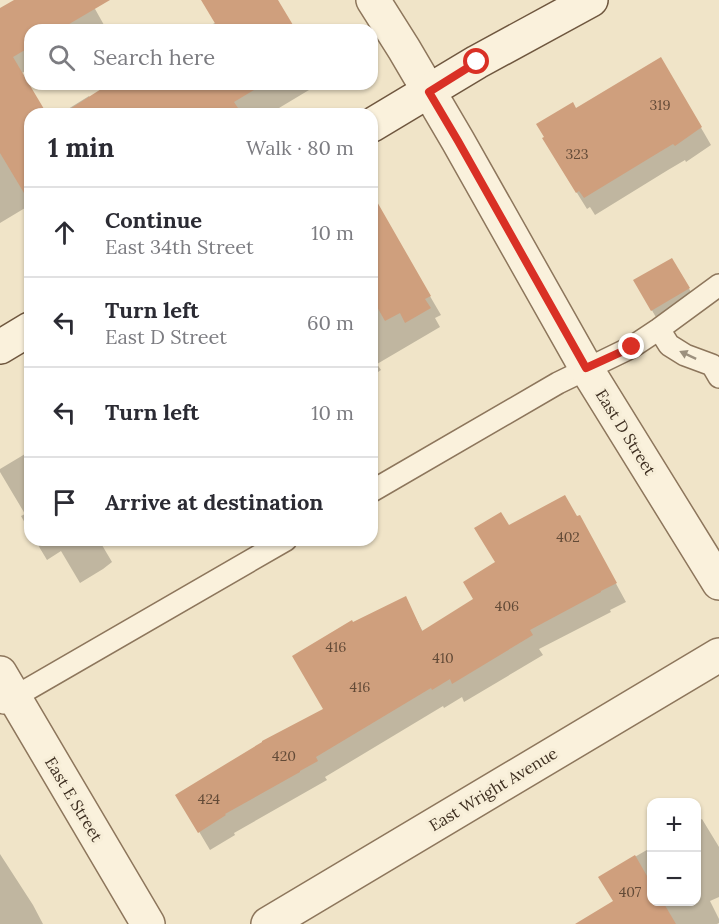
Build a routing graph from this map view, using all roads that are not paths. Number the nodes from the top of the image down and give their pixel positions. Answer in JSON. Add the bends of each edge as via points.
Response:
{"nodes":[{"id":1,"x":373,"y":0,"type":"edge"},
{"id":2,"x":591,"y":0,"type":"edge"},
{"id":3,"x":429,"y":92,"type":"junction"},
{"id":4,"x":378,"y":122,"type":"edge"},
{"id":5,"x":719,"y":285,"type":"edge"},
{"id":6,"x":659,"y":329,"type":"junction"},
{"id":7,"x":24,"y":333,"type":"edge"},
{"id":8,"x":0,"y":347,"type":"edge"},
{"id":9,"x":586,"y":368,"type":"junction"},
{"id":10,"x":719,"y":377,"type":"edge"},
{"id":11,"x":378,"y":487,"type":"edge"},
{"id":12,"x":275,"y":546,"type":"edge"},
{"id":13,"x":719,"y":583,"type":"edge"},
{"id":14,"x":719,"y":655,"type":"edge"},
{"id":15,"x":5,"y":692,"type":"edge"},
{"id":16,"x":148,"y":924,"type":"edge"},
{"id":17,"x":268,"y":924,"type":"edge"}],
"edges":[{"from":1,"to":3,"type":"street","name":"East D Street"},
{"from":2,"to":3,"type":"street"},
{"from":3,"to":4,"type":"street"},
{"from":3,"to":9,"type":"street","name":"East D Street"},
{"from":5,"to":6,"type":"lane"},
{"from":6,"to":9,"type":"lane","via":[[632,347]]},
{"from":10,"to":6,"type":"lane","one_way":true,"via":[[712,365],[669,345]]},
{"from":7,"to":8,"type":"street"},
{"from":9,"to":11,"type":"lane"},
{"from":9,"to":13,"type":"street","name":"East D Street"},
{"from":12,"to":15,"type":"lane"},
{"from":14,"to":17,"type":"street","name":"East Wright Avenue"},
{"from":15,"to":16,"type":"street","name":"East E Street"}]}
